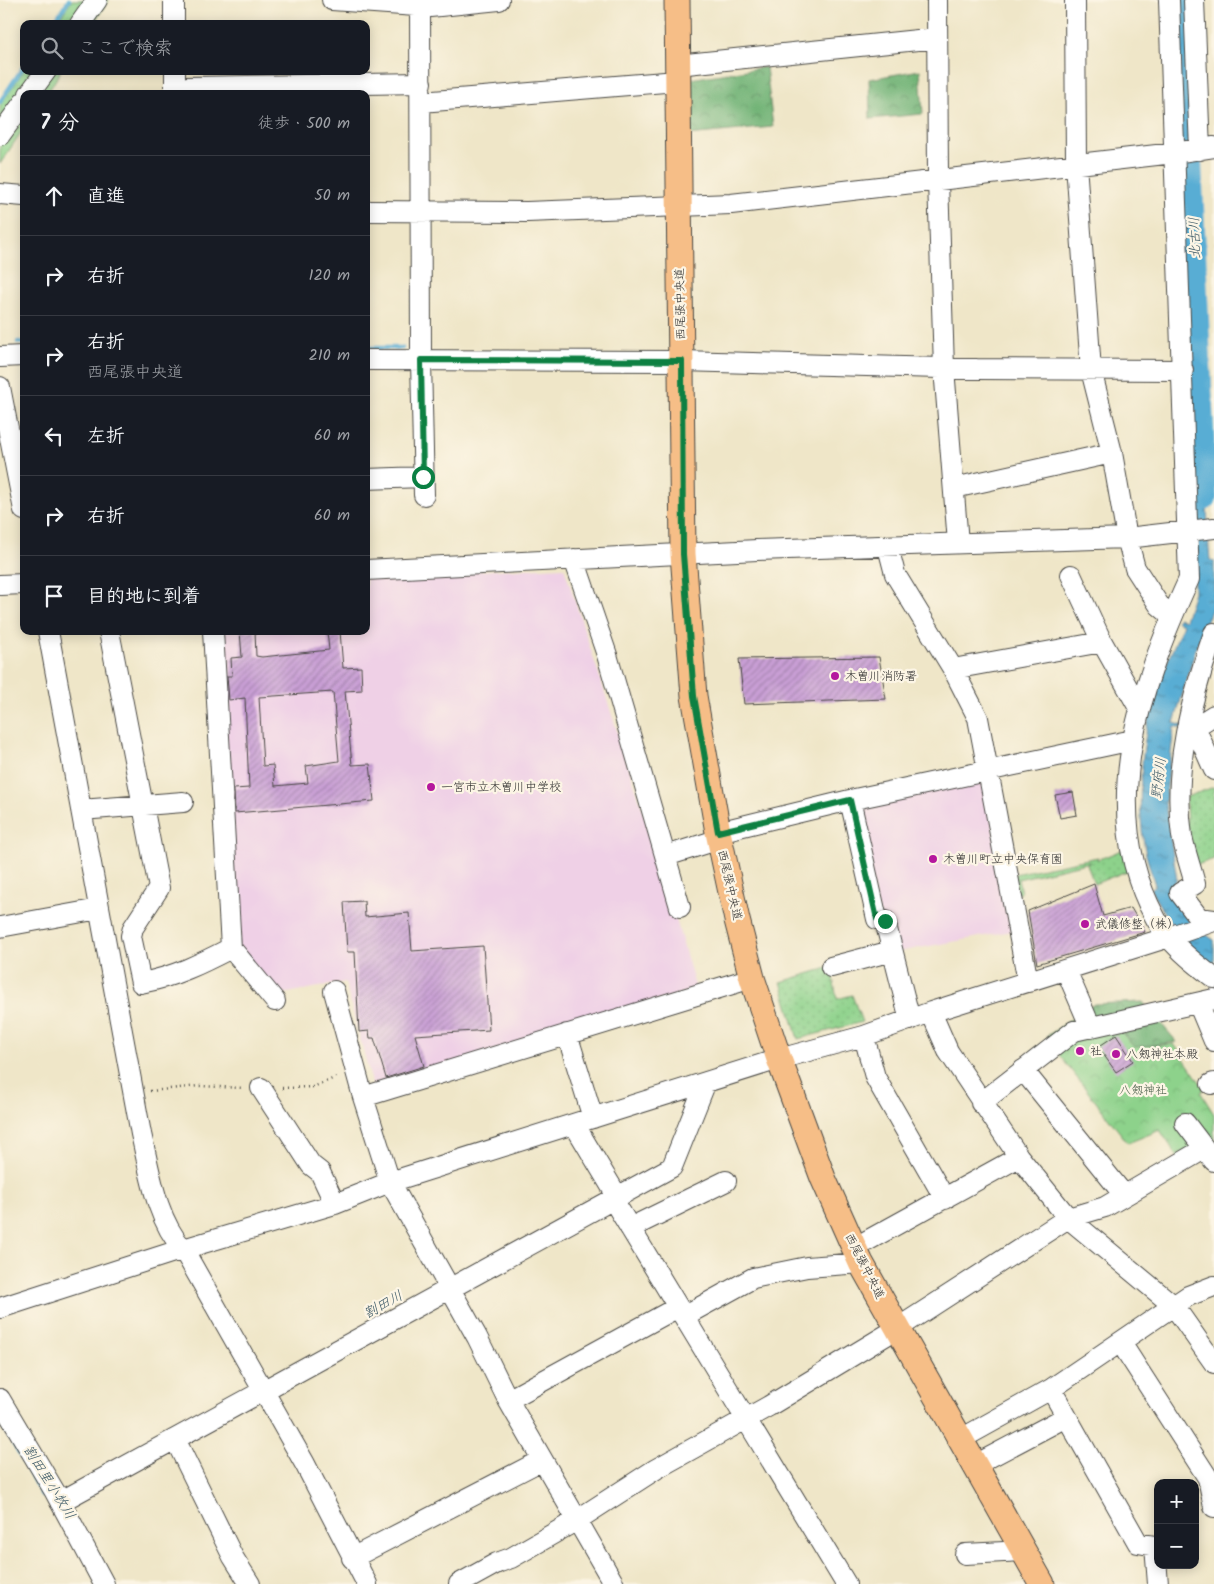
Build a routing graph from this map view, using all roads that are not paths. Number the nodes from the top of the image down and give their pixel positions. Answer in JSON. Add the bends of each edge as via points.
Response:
{"nodes":[{"id":1,"x":96,"y":0,"type":"edge"},
{"id":2,"x":174,"y":0,"type":"edge"},
{"id":3,"x":186,"y":0,"type":"edge"},
{"id":4,"x":332,"y":0,"type":"edge"},
{"id":5,"x":499,"y":0,"type":"edge"},
{"id":6,"x":677,"y":0,"type":"edge"},
{"id":7,"x":937,"y":0,"type":"edge"},
{"id":8,"x":1075,"y":0,"type":"edge"},
{"id":9,"x":1169,"y":0,"type":"edge"},
{"id":10,"x":1194,"y":0,"type":"edge"},
{"id":11,"x":420,"y":3,"type":"edge"},
{"id":12,"x":83,"y":20,"type":"edge"},
{"id":13,"x":174,"y":20,"type":"edge"},
{"id":14,"x":186,"y":20,"type":"edge"},
{"id":15,"x":937,"y":38,"type":"junction"},
{"id":16,"x":677,"y":73,"type":"junction"},
{"id":17,"x":43,"y":75,"type":"edge"},
{"id":18,"x":182,"y":83,"type":"edge"},
{"id":19,"x":33,"y":90,"type":"edge"},
{"id":20,"x":368,"y":90,"type":"edge"},
{"id":21,"x":370,"y":90,"type":"edge"},
{"id":22,"x":421,"y":92,"type":"junction"},
{"id":23,"x":20,"y":108,"type":"edge"},
{"id":24,"x":0,"y":135,"type":"edge"},
{"id":25,"x":1193,"y":151,"type":"edge"},
{"id":26,"x":1076,"y":164,"type":"junction"},
{"id":27,"x":938,"y":180,"type":"junction"},
{"id":28,"x":0,"y":194,"type":"edge"},
{"id":29,"x":20,"y":196,"type":"edge"},
{"id":30,"x":678,"y":206,"type":"junction"},
{"id":31,"x":370,"y":210,"type":"edge"},
{"id":32,"x":421,"y":212,"type":"junction"},
{"id":33,"x":20,"y":356,"type":"edge"},
{"id":34,"x":0,"y":358,"type":"edge"},
{"id":35,"x":370,"y":360,"type":"edge"},
{"id":36,"x":421,"y":360,"type":"junction"},
{"id":37,"x":682,"y":361,"type":"junction"},
{"id":38,"x":944,"y":368,"type":"junction"},
{"id":39,"x":1090,"y":370,"type":"junction"},
{"id":40,"x":1183,"y":370,"type":"junction"},
{"id":41,"x":0,"y":387,"type":"edge"},
{"id":42,"x":1112,"y":453,"type":"junction"},
{"id":43,"x":370,"y":479,"type":"edge"},
{"id":44,"x":954,"y":488,"type":"junction"},
{"id":45,"x":20,"y":490,"type":"edge"},
{"id":46,"x":1201,"y":531,"type":"edge"},
{"id":47,"x":1127,"y":538,"type":"junction"},
{"id":48,"x":958,"y":543,"type":"junction"},
{"id":49,"x":888,"y":547,"type":"junction"},
{"id":50,"x":683,"y":554,"type":"junction"},
{"id":51,"x":574,"y":559,"type":"junction"},
{"id":52,"x":370,"y":570,"type":"edge"},
{"id":53,"x":1071,"y":575,"type":"dead end"},
{"id":54,"x":20,"y":584,"type":"edge"},
{"id":55,"x":0,"y":585,"type":"edge"},
{"id":56,"x":1172,"y":616,"type":"junction"},
{"id":57,"x":1214,"y":633,"type":"edge"},
{"id":58,"x":49,"y":635,"type":"edge"},
{"id":59,"x":110,"y":635,"type":"edge"},
{"id":60,"x":213,"y":635,"type":"edge"},
{"id":61,"x":1102,"y":642,"type":"junction"},
{"id":62,"x":953,"y":669,"type":"junction"},
{"id":63,"x":1139,"y":708,"type":"junction"},
{"id":64,"x":1214,"y":715,"type":"edge"},
{"id":65,"x":1191,"y":727,"type":"junction"},
{"id":66,"x":1133,"y":740,"type":"junction"},
{"id":67,"x":1214,"y":770,"type":"edge"},
{"id":68,"x":989,"y":771,"type":"junction"},
{"id":69,"x":850,"y":800,"type":"junction"},
{"id":70,"x":183,"y":802,"type":"dead end"},
{"id":71,"x":142,"y":806,"type":"junction"},
{"id":72,"x":81,"y":810,"type":"junction"},
{"id":73,"x":719,"y":836,"type":"junction"},
{"id":74,"x":666,"y":856,"type":"junction"},
{"id":75,"x":680,"y":906,"type":"dead end"},
{"id":76,"x":99,"y":909,"type":"junction"},
{"id":77,"x":1209,"y":922,"type":"edge"},
{"id":78,"x":0,"y":927,"type":"edge"},
{"id":79,"x":1172,"y":936,"type":"junction"},
{"id":80,"x":231,"y":948,"type":"junction"},
{"id":81,"x":892,"y":951,"type":"junction"},
{"id":82,"x":831,"y":968,"type":"dead end"},
{"id":83,"x":1066,"y":970,"type":"junction"},
{"id":84,"x":752,"y":978,"type":"junction"},
{"id":85,"x":1214,"y":978,"type":"edge"},
{"id":86,"x":1028,"y":982,"type":"junction"},
{"id":87,"x":334,"y":991,"type":"dead end"},
{"id":88,"x":275,"y":1001,"type":"dead end"},
{"id":89,"x":1206,"y":1001,"type":"edge"},
{"id":90,"x":931,"y":1012,"type":"junction"},
{"id":91,"x":910,"y":1020,"type":"junction"},
{"id":92,"x":1091,"y":1028,"type":"junction"},
{"id":93,"x":567,"y":1034,"type":"junction"},
{"id":94,"x":864,"y":1036,"type":"junction"},
{"id":95,"x":1214,"y":1041,"type":"edge"},
{"id":96,"x":779,"y":1059,"type":"junction"},
{"id":97,"x":1023,"y":1070,"type":"junction"},
{"id":98,"x":706,"y":1082,"type":"junction"},
{"id":99,"x":261,"y":1088,"type":"road end"},
{"id":100,"x":363,"y":1097,"type":"junction"},
{"id":101,"x":981,"y":1104,"type":"junction"},
{"id":102,"x":593,"y":1118,"type":"junction"},
{"id":103,"x":1186,"y":1123,"type":"dead end"},
{"id":104,"x":574,"y":1124,"type":"junction"},
{"id":105,"x":1209,"y":1155,"type":"edge"},
{"id":106,"x":1019,"y":1157,"type":"junction"},
{"id":107,"x":726,"y":1181,"type":"dead end"},
{"id":108,"x":390,"y":1182,"type":"junction"},
{"id":109,"x":614,"y":1193,"type":"junction"},
{"id":110,"x":1124,"y":1194,"type":"junction"},
{"id":111,"x":945,"y":1199,"type":"junction"},
{"id":112,"x":335,"y":1204,"type":"junction"},
{"id":113,"x":1068,"y":1218,"type":"junction"},
{"id":114,"x":630,"y":1228,"type":"junction"},
{"id":115,"x":183,"y":1249,"type":"junction"},
{"id":116,"x":857,"y":1255,"type":"junction"},
{"id":117,"x":448,"y":1284,"type":"junction"},
{"id":118,"x":1214,"y":1286,"type":"edge"},
{"id":119,"x":1174,"y":1306,"type":"junction"},
{"id":120,"x":0,"y":1308,"type":"edge"},
{"id":121,"x":681,"y":1311,"type":"junction"},
{"id":122,"x":898,"y":1328,"type":"junction"},
{"id":123,"x":1121,"y":1343,"type":"junction"},
{"id":124,"x":1214,"y":1363,"type":"edge"},
{"id":125,"x":260,"y":1388,"type":"junction"},
{"id":126,"x":1051,"y":1389,"type":"junction"},
{"id":127,"x":0,"y":1399,"type":"edge"},
{"id":128,"x":508,"y":1400,"type":"junction"},
{"id":129,"x":1066,"y":1417,"type":"junction"},
{"id":130,"x":746,"y":1418,"type":"junction"},
{"id":131,"x":175,"y":1439,"type":"junction"},
{"id":132,"x":961,"y":1439,"type":"junction"},
{"id":133,"x":542,"y":1460,"type":"junction"},
{"id":134,"x":975,"y":1465,"type":"junction"},
{"id":135,"x":58,"y":1498,"type":"junction"},
{"id":136,"x":1214,"y":1507,"type":"edge"},
{"id":137,"x":577,"y":1520,"type":"junction"},
{"id":138,"x":1024,"y":1551,"type":"junction"},
{"id":139,"x":966,"y":1554,"type":"dead end"},
{"id":140,"x":352,"y":1558,"type":"junction"},
{"id":141,"x":104,"y":1584,"type":"edge"},
{"id":142,"x":250,"y":1584,"type":"edge"},
{"id":143,"x":367,"y":1584,"type":"edge"},
{"id":144,"x":459,"y":1584,"type":"edge"},
{"id":145,"x":614,"y":1584,"type":"edge"},
{"id":146,"x":846,"y":1584,"type":"edge"},
{"id":147,"x":1042,"y":1584,"type":"edge"},
{"id":148,"x":1158,"y":1584,"type":"edge"}],
"edges":[{"from":1,"to":12,"type":"street"},
{"from":2,"to":13,"type":"street"},
{"from":3,"to":14,"type":"street"},
{"from":4,"to":11,"type":"street"},
{"from":5,"to":11,"type":"street"},
{"from":6,"to":16,"type":"main road","name":"西尾張中央道"},
{"from":7,"to":15,"type":"street"},
{"from":8,"to":26,"type":"street"},
{"from":9,"to":25,"type":"street"},
{"from":10,"to":25,"type":"street"},
{"from":11,"to":22,"type":"street"},
{"from":15,"to":16,"type":"street"},
{"from":15,"to":27,"type":"street"},
{"from":16,"to":22,"type":"street"},
{"from":16,"to":30,"type":"main road","name":"西尾張中央道"},
{"from":17,"to":19,"type":"street"},
{"from":18,"to":20,"type":"street"},
{"from":21,"to":22,"type":"street"},
{"from":22,"to":32,"type":"street"},
{"from":23,"to":24,"type":"street"},
{"from":25,"to":26,"type":"street"},
{"from":25,"to":40,"type":"street"},
{"from":26,"to":27,"type":"street"},
{"from":26,"to":39,"type":"street"},
{"from":27,"to":30,"type":"street","via":[[731,204]]},
{"from":27,"to":38,"type":"street"},
{"from":28,"to":29,"type":"street"},
{"from":30,"to":32,"type":"street"},
{"from":30,"to":37,"type":"main road","name":"西尾張中央道"},
{"from":31,"to":32,"type":"street"},
{"from":32,"to":36,"type":"street"},
{"from":33,"to":34,"type":"street"},
{"from":35,"to":36,"type":"street"},
{"from":36,"to":37,"type":"street"},
{"from":36,"to":43,"type":"street","via":[[424,486]]},
{"from":37,"to":38,"type":"street"},
{"from":37,"to":50,"type":"main road","name":"西尾張中央道"},
{"from":38,"to":39,"type":"street"},
{"from":38,"to":44,"type":"street"},
{"from":39,"to":40,"type":"street"},
{"from":39,"to":42,"type":"street"},
{"from":40,"to":46,"type":"street"},
{"from":41,"to":45,"type":"street"},
{"from":42,"to":44,"type":"street"},
{"from":42,"to":47,"type":"street"},
{"from":44,"to":48,"type":"street"},
{"from":46,"to":47,"type":"street"},
{"from":46,"to":56,"type":"street","via":[[1189,579]]},
{"from":47,"to":48,"type":"street"},
{"from":47,"to":56,"type":"street","via":[[1135,568],[1159,605]]},
{"from":48,"to":49,"type":"street"},
{"from":49,"to":50,"type":"street"},
{"from":49,"to":62,"type":"street","via":[[895,574]]},
{"from":50,"to":51,"type":"street"},
{"from":50,"to":73,"type":"main road","name":"西尾張中央道","via":[[694,696]]},
{"from":51,"to":52,"type":"street"},
{"from":51,"to":74,"type":"street","via":[[607,655]]},
{"from":53,"to":61,"type":"street"},
{"from":54,"to":55,"type":"street"},
{"from":56,"to":63,"type":"street"},
{"from":57,"to":65,"type":"street","via":[[1204,661]]},
{"from":58,"to":72,"type":"street"},
{"from":59,"to":71,"type":"street"},
{"from":60,"to":80,"type":"street"},
{"from":61,"to":62,"type":"street"},
{"from":61,"to":63,"type":"street"},
{"from":62,"to":68,"type":"street","via":[[978,718]]},
{"from":63,"to":66,"type":"street"},
{"from":64,"to":65,"type":"street"},
{"from":65,"to":67,"type":"street"},
{"from":65,"to":77,"type":"street","via":[[1179,802],[1182,837],[1196,884],[1180,893],[1199,918]]},
{"from":66,"to":68,"type":"street"},
{"from":66,"to":79,"type":"street","via":[[1126,787],[1126,820],[1133,862],[1138,882],[1156,920]]},
{"from":68,"to":69,"type":"street"},
{"from":68,"to":86,"type":"street"},
{"from":69,"to":73,"type":"street"},
{"from":69,"to":81,"type":"street","via":[[877,919],[885,921]]},
{"from":70,"to":71,"type":"street"},
{"from":71,"to":72,"type":"street"},
{"from":71,"to":80,"type":"street","via":[[159,888],[131,936],[141,983],[190,969]]},
{"from":72,"to":76,"type":"street"},
{"from":73,"to":74,"type":"street"},
{"from":73,"to":84,"type":"main road","name":"西尾張中央道"},
{"from":74,"to":75,"type":"street"},
{"from":76,"to":78,"type":"street"},
{"from":76,"to":115,"type":"street","via":[[140,1134],[158,1203],[171,1236]]},
{"from":77,"to":79,"type":"street"},
{"from":79,"to":83,"type":"street"},
{"from":79,"to":85,"type":"street"},
{"from":80,"to":88,"type":"street"},
{"from":81,"to":82,"type":"street"},
{"from":81,"to":91,"type":"street"},
{"from":83,"to":86,"type":"street"},
{"from":83,"to":92,"type":"street"},
{"from":84,"to":93,"type":"street"},
{"from":84,"to":96,"type":"main road","name":"西尾張中央道"},
{"from":86,"to":90,"type":"street"},
{"from":87,"to":100,"type":"street"},
{"from":89,"to":92,"type":"street"},
{"from":89,"to":95,"type":"street"},
{"from":90,"to":91,"type":"street"},
{"from":90,"to":101,"type":"street","via":[[948,1051]]},
{"from":91,"to":94,"type":"street"},
{"from":92,"to":97,"type":"street","via":[[1074,1031]]},
{"from":93,"to":100,"type":"street"},
{"from":93,"to":102,"type":"street"},
{"from":94,"to":96,"type":"street"},
{"from":94,"to":111,"type":"street","via":[[875,1077]]},
{"from":96,"to":98,"type":"street"},
{"from":96,"to":116,"type":"main road","name":"西尾張中央道","via":[[823,1178]]},
{"from":97,"to":101,"type":"street"},
{"from":97,"to":110,"type":"street"},
{"from":98,"to":102,"type":"street"},
{"from":98,"to":109,"type":"street","via":[[672,1167]]},
{"from":99,"to":112,"type":"street","via":[[311,1165],[320,1172]]},
{"from":100,"to":108,"type":"street"},
{"from":101,"to":106,"type":"street"},
{"from":102,"to":104,"type":"street"},
{"from":103,"to":105,"type":"street"},
{"from":104,"to":108,"type":"street"},
{"from":104,"to":109,"type":"street"},
{"from":105,"to":110,"type":"street"},
{"from":106,"to":111,"type":"street"},
{"from":106,"to":113,"type":"street"},
{"from":107,"to":114,"type":"street"},
{"from":108,"to":112,"type":"street"},
{"from":108,"to":117,"type":"street"},
{"from":109,"to":114,"type":"street"},
{"from":109,"to":117,"type":"street"},
{"from":110,"to":113,"type":"street","via":[[1105,1207]]},
{"from":111,"to":116,"type":"street"},
{"from":112,"to":115,"type":"street"},
{"from":113,"to":119,"type":"street"},
{"from":113,"to":122,"type":"street"},
{"from":114,"to":121,"type":"street"},
{"from":115,"to":120,"type":"street"},
{"from":115,"to":125,"type":"street"},
{"from":116,"to":121,"type":"street","via":[[753,1278]]},
{"from":116,"to":122,"type":"main road","name":"西尾張中央道"},
{"from":117,"to":125,"type":"street"},
{"from":117,"to":128,"type":"street"},
{"from":118,"to":119,"type":"street","via":[[1188,1296]]},
{"from":119,"to":123,"type":"street"},
{"from":119,"to":124,"type":"street"},
{"from":121,"to":128,"type":"street"},
{"from":121,"to":130,"type":"street"},
{"from":122,"to":130,"type":"street"},
{"from":122,"to":132,"type":"main road","name":"西尾張中央道"},
{"from":123,"to":126,"type":"street"},
{"from":123,"to":136,"type":"street","via":[[1208,1478]]},
{"from":125,"to":131,"type":"street"},
{"from":125,"to":140,"type":"street","via":[[305,1464]]},
{"from":126,"to":129,"type":"street"},
{"from":126,"to":132,"type":"street"},
{"from":127,"to":135,"type":"street"},
{"from":128,"to":133,"type":"street"},
{"from":129,"to":134,"type":"street"},
{"from":129,"to":148,"type":"street","via":[[1138,1544],[1155,1546]]},
{"from":130,"to":137,"type":"street","via":[[656,1469]]},
{"from":130,"to":146,"type":"street"},
{"from":131,"to":135,"type":"street"},
{"from":131,"to":142,"type":"street","via":[[233,1557]]},
{"from":132,"to":134,"type":"main road","name":"西尾張中央道"},
{"from":133,"to":137,"type":"street"},
{"from":133,"to":140,"type":"street"},
{"from":134,"to":138,"type":"main road","name":"西尾張中央道"},
{"from":135,"to":141,"type":"street"},
{"from":137,"to":144,"type":"street"},
{"from":137,"to":145,"type":"street"},
{"from":138,"to":139,"type":"street"},
{"from":138,"to":147,"type":"main road","name":"西尾張中央道"},
{"from":140,"to":143,"type":"street"}]}
